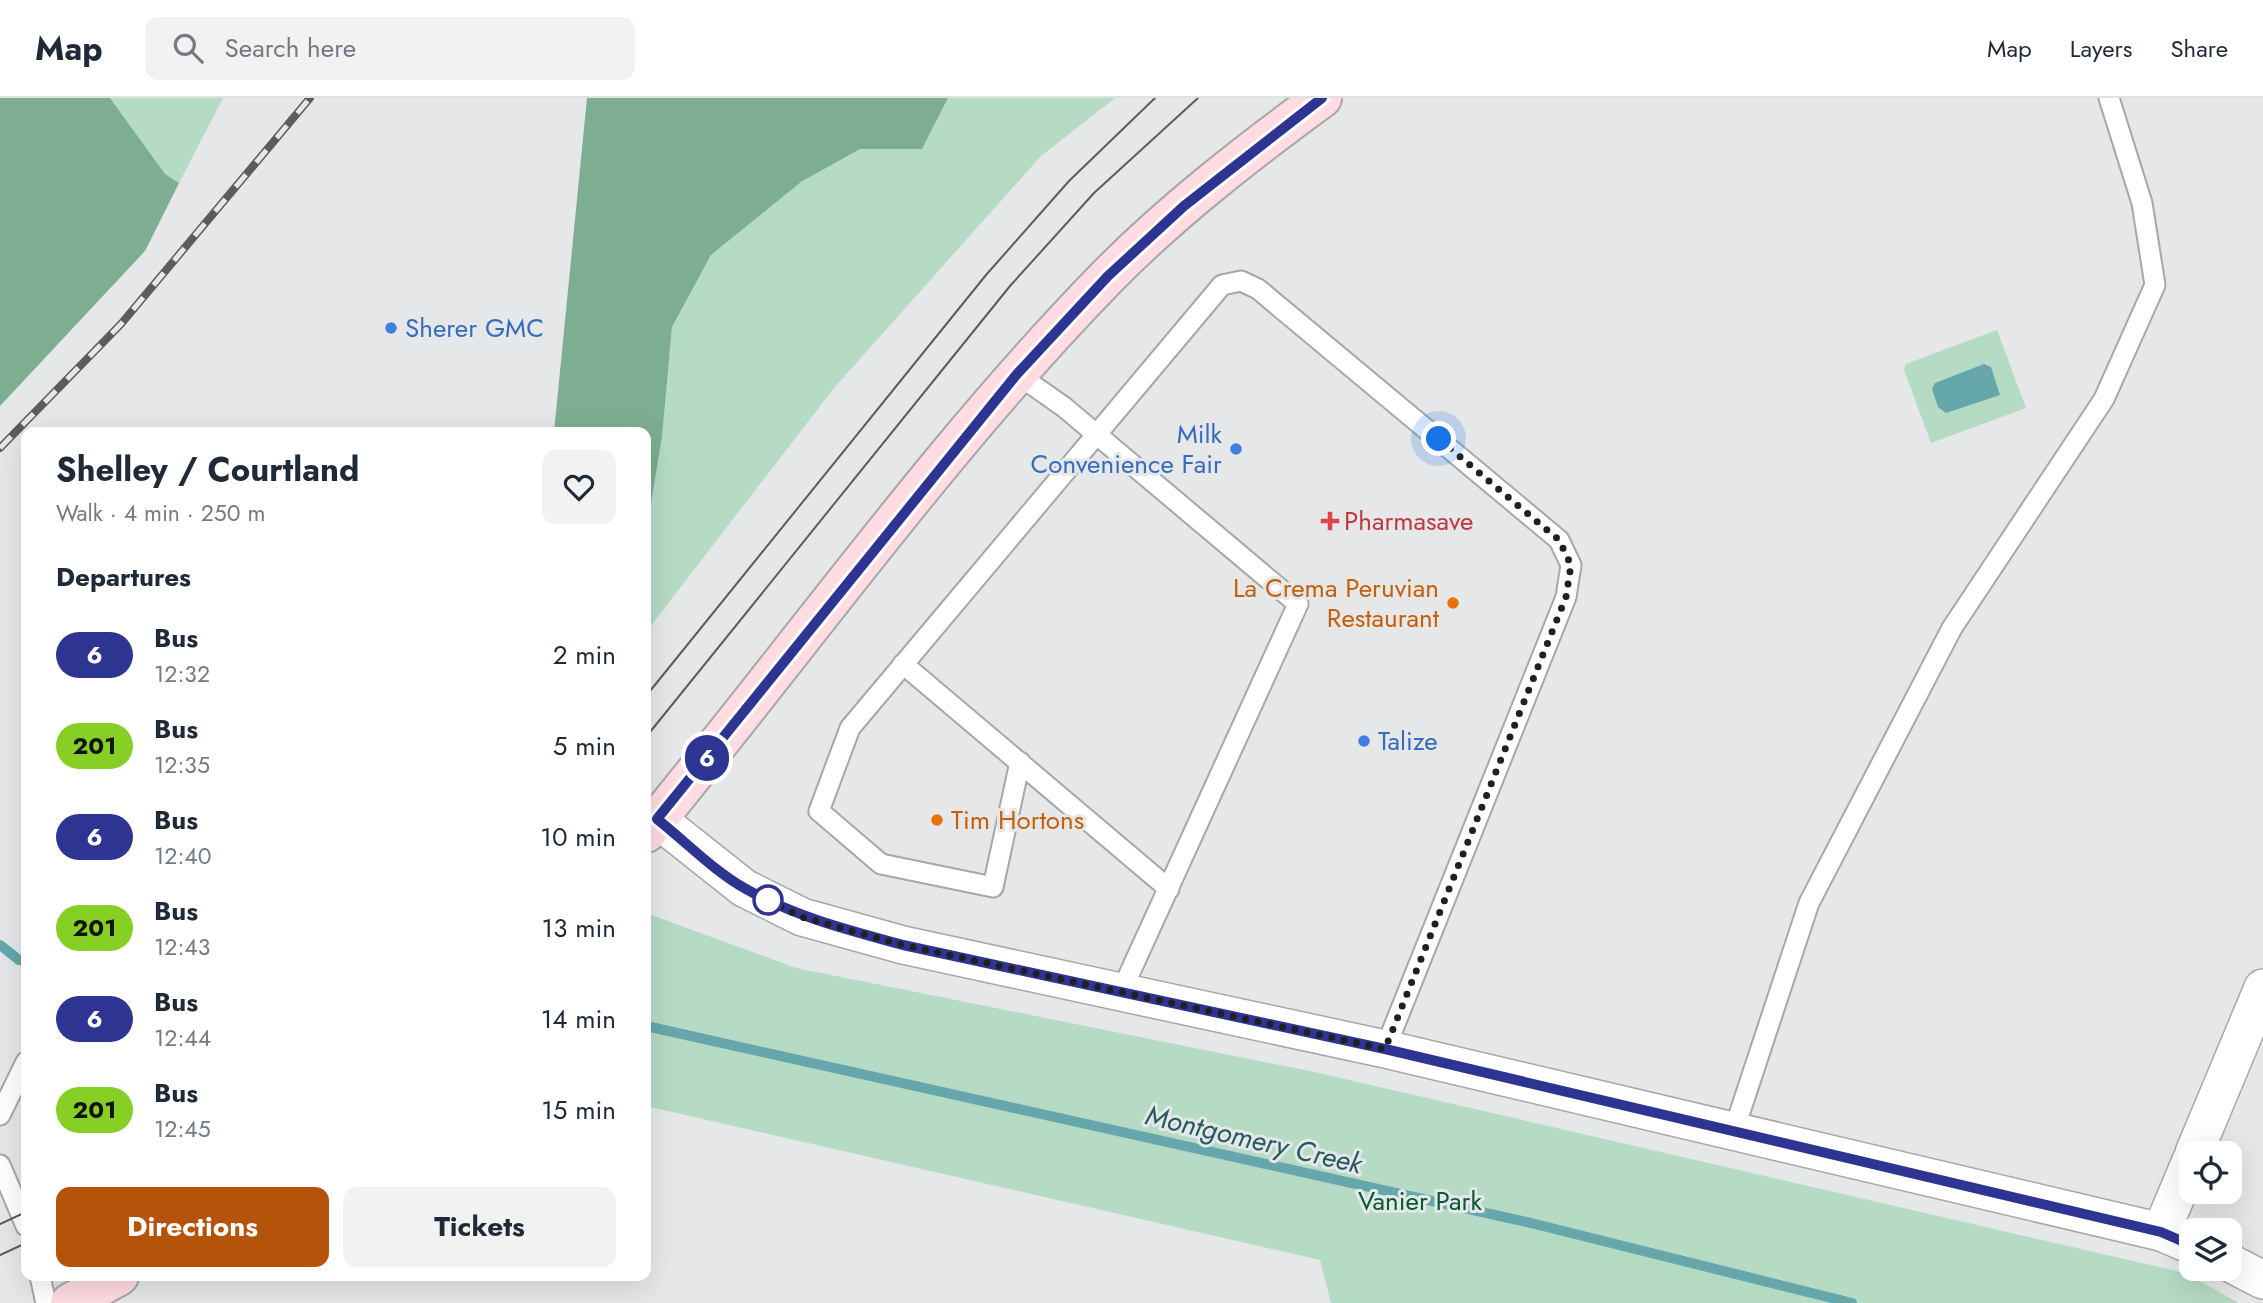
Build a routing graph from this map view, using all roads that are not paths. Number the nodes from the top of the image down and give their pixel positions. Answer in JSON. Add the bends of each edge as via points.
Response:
{"nodes":[{"id":1,"x":1322,"y":98,"type":"edge"},
{"id":2,"x":2109,"y":98,"type":"edge"},
{"id":3,"x":1017,"y":374,"type":"junction"},
{"id":4,"x":1097,"y":434,"type":"junction"},
{"id":5,"x":903,"y":664,"type":"junction"},
{"id":6,"x":1020,"y":762,"type":"junction"},
{"id":7,"x":652,"y":826,"type":"edge"},
{"id":8,"x":1169,"y":888,"type":"junction"},
{"id":9,"x":2263,"y":988,"type":"edge"},
{"id":10,"x":1121,"y":992,"type":"junction"},
{"id":11,"x":1385,"y":1049,"type":"junction"},
{"id":12,"x":21,"y":1072,"type":"edge"},
{"id":13,"x":0,"y":1115,"type":"edge"},
{"id":14,"x":1733,"y":1133,"type":"junction"},
{"id":15,"x":2199,"y":1141,"type":"edge"},
{"id":16,"x":0,"y":1165,"type":"edge"},
{"id":17,"x":2183,"y":1204,"type":"edge"},
{"id":18,"x":21,"y":1214,"type":"edge"},
{"id":19,"x":2176,"y":1238,"type":"edge"},
{"id":20,"x":2242,"y":1269,"type":"edge"},
{"id":21,"x":2263,"y":1280,"type":"edge"},
{"id":22,"x":41,"y":1281,"type":"edge"},
{"id":23,"x":110,"y":1281,"type":"edge"},
{"id":24,"x":46,"y":1303,"type":"edge"},
{"id":25,"x":70,"y":1303,"type":"edge"}],
"edges":[{"from":1,"to":3,"type":"main road","via":[[1184,206],[1108,276]]},
{"from":2,"to":14,"type":"lane","via":[[2142,203],[2155,285],[2104,399],[1952,628],[1809,903]]},
{"from":3,"to":4,"type":"lane"},
{"from":3,"to":7,"type":"main road"},
{"from":4,"to":5,"type":"lane"},
{"from":4,"to":8,"type":"lane","via":[[1298,604]]},
{"from":4,"to":11,"type":"lane","via":[[1222,285],[1241,281],[1258,289],[1559,540],[1571,565],[1566,597]]},
{"from":5,"to":6,"type":"lane"},
{"from":5,"to":6,"type":"lane","via":[[850,728],[819,811],[881,864],[993,887]]},
{"from":6,"to":8,"type":"lane"},
{"from":7,"to":10,"type":"street","via":[[744,888],[802,917],[903,945]]},
{"from":8,"to":10,"type":"lane"},
{"from":9,"to":15,"type":"street"},
{"from":10,"to":11,"type":"street"},
{"from":11,"to":14,"type":"street"},
{"from":12,"to":13,"type":"lane"},
{"from":14,"to":19,"type":"street"},
{"from":16,"to":18,"type":"lane"},
{"from":17,"to":19,"type":"street"},
{"from":20,"to":21,"type":"street"},
{"from":22,"to":24,"type":"lane"},
{"from":23,"to":25,"type":"main road"}]}
